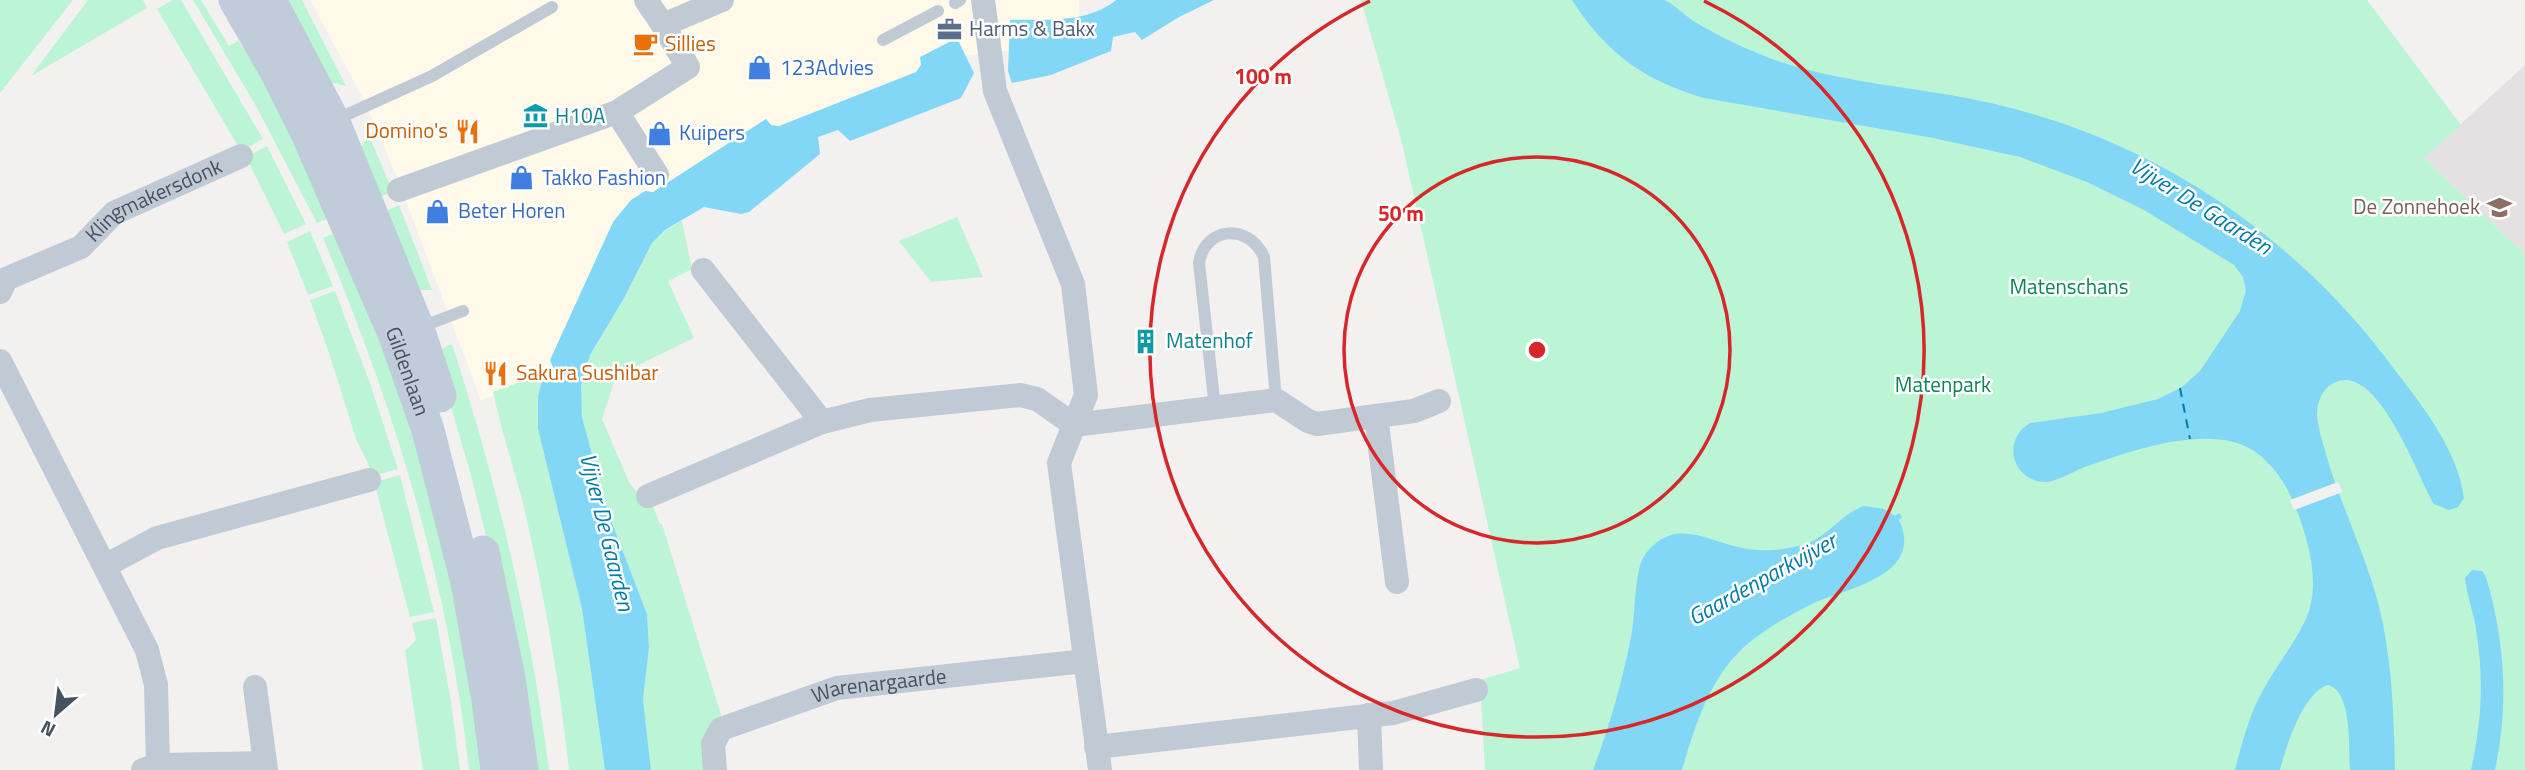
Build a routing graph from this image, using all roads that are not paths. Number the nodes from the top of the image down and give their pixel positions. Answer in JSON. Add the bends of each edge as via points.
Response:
{"nodes":[{"id":1,"x":235,"y":0,"type":"edge"},
{"id":2,"x":270,"y":0,"type":"edge"},
{"id":3,"x":646,"y":0,"type":"edge"},
{"id":4,"x":722,"y":0,"type":"edge"},
{"id":5,"x":983,"y":0,"type":"edge"},
{"id":6,"x":552,"y":7,"type":"dead end"},
{"id":7,"x":938,"y":11,"type":"dead end"},
{"id":8,"x":663,"y":25,"type":"junction"},
{"id":9,"x":884,"y":40,"type":"dead end"},
{"id":10,"x":617,"y":112,"type":"junction"},
{"id":11,"x":320,"y":127,"type":"junction"},
{"id":12,"x":241,"y":156,"type":"dead end"},
{"id":13,"x":657,"y":175,"type":"dead end"},
{"id":14,"x":399,"y":190,"type":"dead end"},
{"id":15,"x":703,"y":270,"type":"dead end"},
{"id":16,"x":0,"y":292,"type":"edge"},
{"id":17,"x":463,"y":311,"type":"dead end"},
{"id":18,"x":406,"y":332,"type":"junction"},
{"id":19,"x":0,"y":361,"type":"edge"},
{"id":20,"x":1276,"y":400,"type":"junction"},
{"id":21,"x":1439,"y":401,"type":"dead end"},
{"id":22,"x":1215,"y":408,"type":"junction"},
{"id":23,"x":1376,"y":416,"type":"junction"},
{"id":24,"x":822,"y":422,"type":"junction"},
{"id":25,"x":1074,"y":425,"type":"junction"},
{"id":26,"x":369,"y":480,"type":"dead end"},
{"id":27,"x":648,"y":496,"type":"dead end"},
{"id":28,"x":105,"y":566,"type":"junction"},
{"id":29,"x":1397,"y":582,"type":"dead end"},
{"id":30,"x":1085,"y":661,"type":"junction"},
{"id":31,"x":255,"y":687,"type":"dead end"},
{"id":32,"x":1476,"y":690,"type":"dead end"},
{"id":33,"x":1369,"y":716,"type":"junction"},
{"id":34,"x":1098,"y":758,"type":"edge"},
{"id":35,"x":151,"y":767,"type":"edge"},
{"id":36,"x":266,"y":767,"type":"edge"},
{"id":37,"x":497,"y":770,"type":"edge"},
{"id":38,"x":522,"y":770,"type":"edge"},
{"id":39,"x":715,"y":770,"type":"edge"},
{"id":40,"x":1371,"y":770,"type":"edge"}],
"edges":[{"from":1,"to":11,"type":"street","name":"Gildenlaan","via":[[277,73]]},
{"from":2,"to":11,"type":"street","name":"Gildenlaan"},
{"from":3,"to":8,"type":"street"},
{"from":4,"to":8,"type":"street"},
{"from":5,"to":25,"type":"street","via":[[995,91],[1073,284],[1086,395]]},
{"from":6,"to":11,"type":"lane","via":[[432,76]]},
{"from":7,"to":9,"type":"lane"},
{"from":8,"to":10,"type":"street","via":[[688,67]]},
{"from":10,"to":13,"type":"street"},
{"from":10,"to":14,"type":"street"},
{"from":11,"to":18,"type":"street","name":"Gildenlaan"},
{"from":12,"to":16,"type":"street","name":"Klingmakersdonk","via":[[114,213],[81,247],[6,279]]},
{"from":15,"to":24,"type":"street"},
{"from":17,"to":18,"type":"lane"},
{"from":18,"to":37,"type":"street","name":"Gildenlaan","via":[[464,569]]},
{"from":18,"to":38,"type":"street","name":"Gildenlaan","via":[[448,423],[488,573]]},
{"from":19,"to":28,"type":"street"},
{"from":20,"to":22,"type":"street"},
{"from":20,"to":22,"type":"lane","via":[[1264,257],[1252,238],[1229,233],[1207,244],[1199,263]]},
{"from":20,"to":23,"type":"street","via":[[1317,424]]},
{"from":21,"to":23,"type":"street","via":[[1414,411]]},
{"from":22,"to":25,"type":"street"},
{"from":23,"to":29,"type":"street"},
{"from":24,"to":25,"type":"street","via":[[870,410],[1020,394],[1037,399]]},
{"from":24,"to":27,"type":"street"},
{"from":25,"to":30,"type":"street","via":[[1059,463]]},
{"from":26,"to":28,"type":"street","via":[[157,538]]},
{"from":28,"to":35,"type":"street","via":[[153,666]]},
{"from":30,"to":34,"type":"street"},
{"from":30,"to":39,"type":"street","name":"Warenargaarde","via":[[837,688],[721,729],[713,744]]},
{"from":31,"to":36,"type":"street"},
{"from":32,"to":33,"type":"street"},
{"from":33,"to":34,"type":"street"},
{"from":33,"to":40,"type":"street"},
{"from":35,"to":36,"type":"street"}]}
